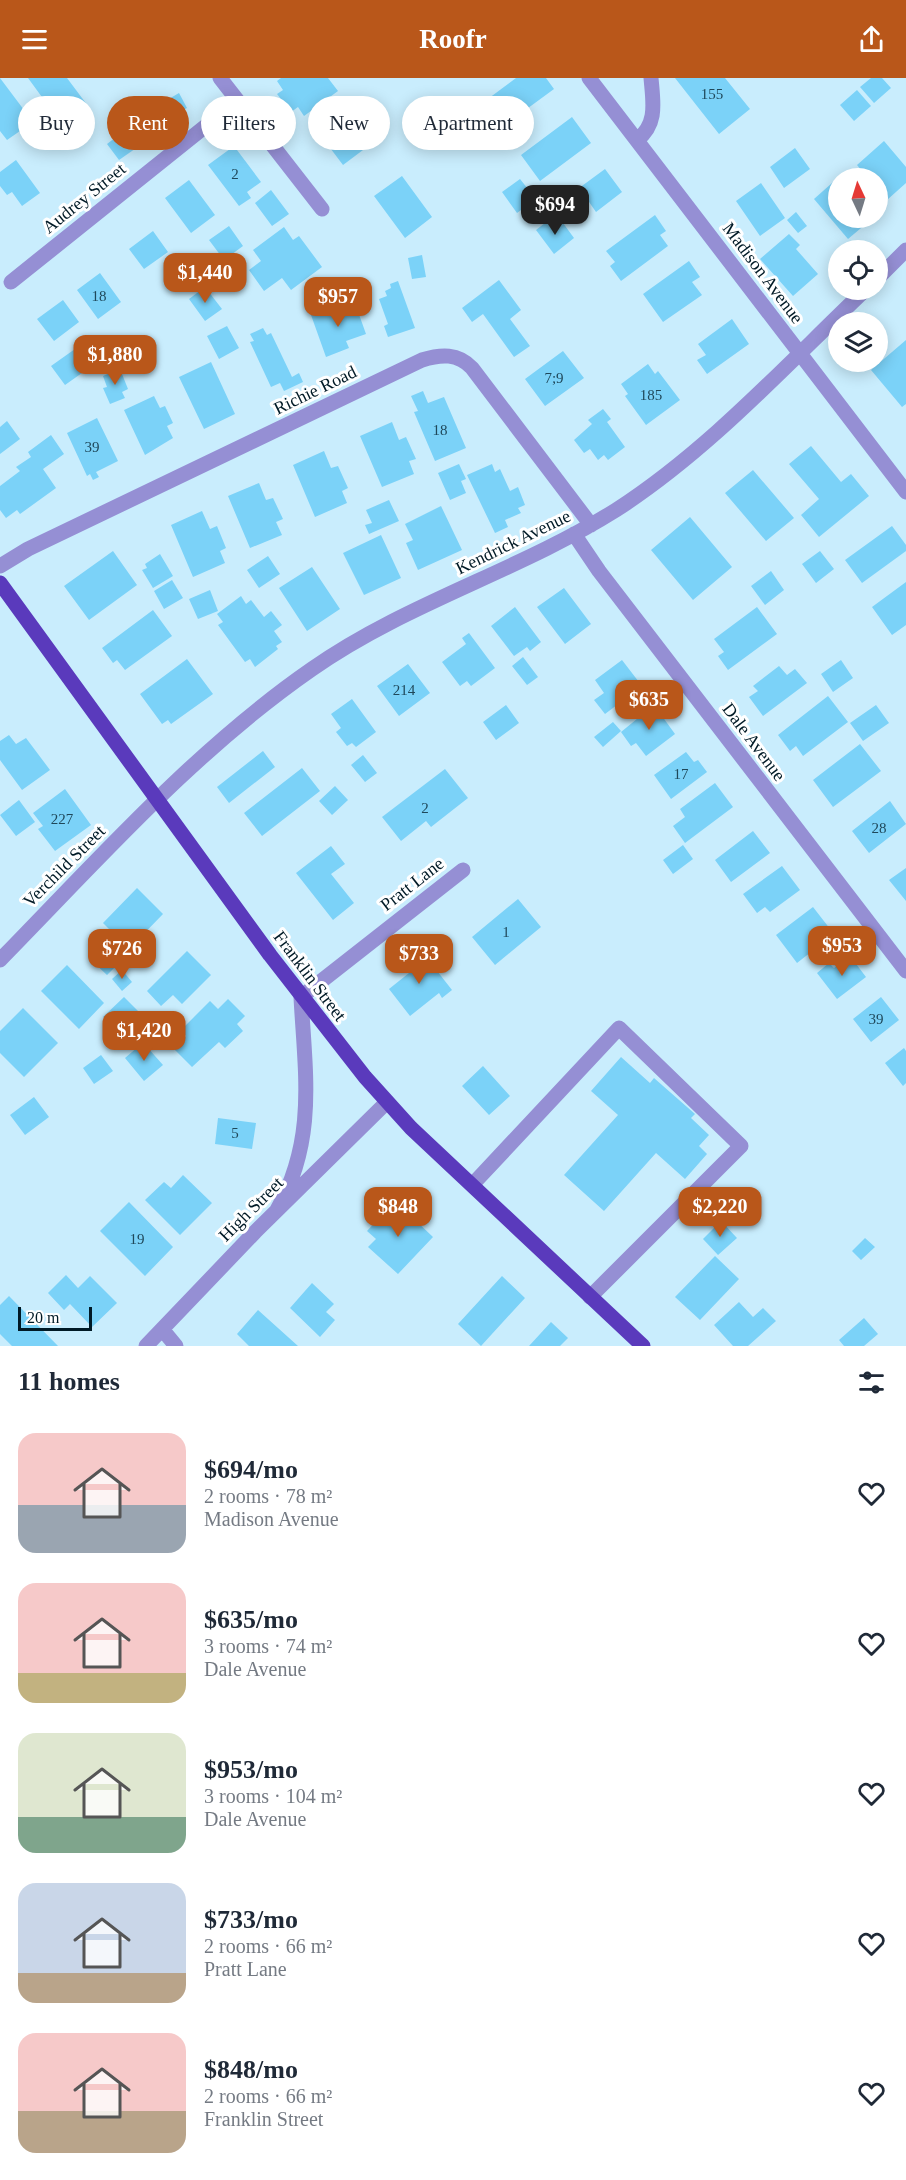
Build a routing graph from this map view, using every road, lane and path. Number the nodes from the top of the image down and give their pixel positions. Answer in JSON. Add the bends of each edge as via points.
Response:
{"nodes":[{"id":1,"x":220,"y":78,"type":"edge"},
{"id":2,"x":589,"y":78,"type":"edge"},
{"id":3,"x":651,"y":78,"type":"edge"},
{"id":4,"x":234,"y":96,"type":"edge"},
{"id":5,"x":201,"y":129,"type":"edge"},
{"id":6,"x":637,"y":140,"type":"junction"},
{"id":7,"x":276,"y":150,"type":"edge"},
{"id":8,"x":322,"y":209,"type":"dead end"},
{"id":9,"x":906,"y":250,"type":"edge"},
{"id":10,"x":888,"y":268,"type":"edge"},
{"id":11,"x":11,"y":282,"type":"dead end"},
{"id":12,"x":854,"y":300,"type":"edge"},
{"id":13,"x":799,"y":352,"type":"junction"},
{"id":14,"x":906,"y":492,"type":"edge"},
{"id":15,"x":591,"y":525,"type":"junction"},
{"id":16,"x":574,"y":534,"type":"junction"},
{"id":17,"x":0,"y":566,"type":"edge"},
{"id":18,"x":0,"y":583,"type":"edge"},
{"id":19,"x":157,"y":801,"type":"junction"},
{"id":20,"x":463,"y":870,"type":"dead end"},
{"id":21,"x":0,"y":960,"type":"edge"},
{"id":22,"x":906,"y":971,"type":"edge"},
{"id":23,"x":301,"y":997,"type":"junction"},
{"id":24,"x":387,"y":1102,"type":"junction"},
{"id":25,"x":473,"y":1184,"type":"junction"},
{"id":26,"x":277,"y":1210,"type":"junction"},
{"id":27,"x":590,"y":1297,"type":"junction"},
{"id":28,"x":162,"y":1329,"type":"junction"},
{"id":29,"x":146,"y":1346,"type":"edge"},
{"id":30,"x":176,"y":1346,"type":"edge"},
{"id":31,"x":643,"y":1346,"type":"edge"}],
"edges":[{"from":1,"to":4,"type":"street"},
{"from":2,"to":6,"type":"street","name":"Madison Avenue"},
{"from":3,"to":6,"type":"street","via":[[653,117],[648,130]]},
{"from":5,"to":11,"type":"street","name":"Audrey Street"},
{"from":6,"to":13,"type":"street","name":"Madison Avenue"},
{"from":7,"to":8,"type":"street"},
{"from":9,"to":10,"type":"street"},
{"from":12,"to":13,"type":"street","name":"Kendrick Avenue"},
{"from":13,"to":14,"type":"street","name":"Madison Avenue"},
{"from":13,"to":15,"type":"street","name":"Kendrick Avenue","via":[[693,452]]},
{"from":15,"to":16,"type":"street","name":"Kendrick Avenue"},
{"from":15,"to":17,"type":"street","name":"Richie Road","via":[[472,368],[459,358],[442,355],[422,360]]},
{"from":16,"to":19,"type":"street","name":"Kendrick Avenue","via":[[331,656],[218,743]]},
{"from":16,"to":22,"type":"street","name":"Dale Avenue"},
{"from":18,"to":19,"type":"main road","name":"Franklin Street"},
{"from":19,"to":21,"type":"street","name":"Verchild Street"},
{"from":19,"to":23,"type":"main road","name":"Franklin Street"},
{"from":20,"to":23,"type":"street","name":"Pratt Lane"},
{"from":23,"to":24,"type":"main road","name":"Franklin Street"},
{"from":23,"to":26,"type":"street","via":[[304,1137],[296,1174]]},
{"from":24,"to":25,"type":"main road","name":"Franklin Street"},
{"from":24,"to":26,"type":"street","name":"High Street"},
{"from":25,"to":27,"type":"main road","name":"Franklin Street"},
{"from":25,"to":27,"type":"street","via":[[619,1028],[741,1146]]},
{"from":26,"to":28,"type":"street","name":"High Street"},
{"from":27,"to":31,"type":"main road","name":"Franklin Street"},
{"from":28,"to":29,"type":"street","name":"High Street"},
{"from":28,"to":30,"type":"street"}]}
